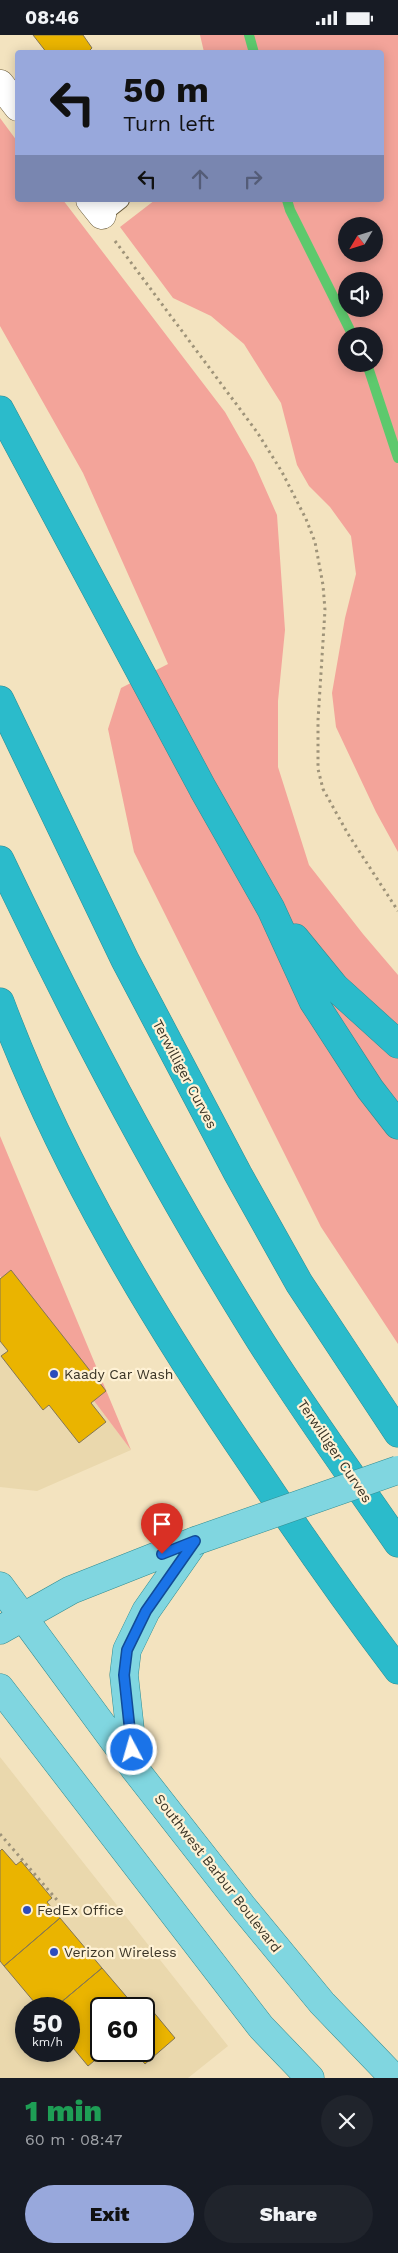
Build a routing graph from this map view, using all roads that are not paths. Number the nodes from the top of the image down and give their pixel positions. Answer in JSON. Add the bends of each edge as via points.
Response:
{"nodes":[{"id":1,"x":0,"y":85,"type":"edge"},
{"id":2,"x":15,"y":103,"type":"edge"},
{"id":3,"x":0,"y":410,"type":"edge"},
{"id":4,"x":0,"y":700,"type":"edge"},
{"id":5,"x":0,"y":860,"type":"edge"},
{"id":6,"x":271,"y":909,"type":"junction"},
{"id":7,"x":0,"y":1002,"type":"edge"},
{"id":8,"x":398,"y":1044,"type":"edge"},
{"id":9,"x":398,"y":1125,"type":"edge"},
{"id":10,"x":398,"y":1433,"type":"edge"},
{"id":11,"x":398,"y":1470,"type":"edge"},
{"id":12,"x":195,"y":1541,"type":"junction"},
{"id":13,"x":398,"y":1543,"type":"edge"},
{"id":14,"x":0,"y":1586,"type":"edge"},
{"id":15,"x":24,"y":1616,"type":"junction"},
{"id":16,"x":0,"y":1630,"type":"edge"},
{"id":17,"x":398,"y":1669,"type":"edge"},
{"id":18,"x":0,"y":1688,"type":"edge"},
{"id":19,"x":134,"y":1768,"type":"junction"},
{"id":20,"x":310,"y":2078,"type":"edge"},
{"id":21,"x":394,"y":2078,"type":"edge"}],
"edges":[{"from":1,"to":2,"type":"street"},
{"from":3,"to":6,"type":"highway"},
{"from":4,"to":10,"type":"highway","name":"Terwilliger Curves","via":[[125,960],[234,1166],[299,1283]]},
{"from":5,"to":13,"type":"highway","name":"Terwilliger Curves","via":[[49,963],[169,1188],[253,1330]]},
{"from":6,"to":8,"type":"highway","via":[[335,987]]},
{"from":6,"to":9,"type":"highway","via":[[313,1001],[370,1089]]},
{"from":7,"to":17,"type":"highway","via":[[45,1108],[107,1232],[150,1306],[190,1373],[300,1536]]},
{"from":11,"to":12,"type":"main road","bridge":true},
{"from":12,"to":15,"type":"main road","via":[[71,1590]]},
{"from":12,"to":19,"type":"main road","via":[[146,1611],[127,1650],[124,1675]]},
{"from":14,"to":15,"type":"main road","name":"Southwest Barbur Boulevard"},
{"from":15,"to":16,"type":"main road"},
{"from":15,"to":19,"type":"main road","name":"Southwest Barbur Boulevard"},
{"from":18,"to":20,"type":"main road","via":[[261,2027]]},
{"from":19,"to":21,"type":"main road","name":"Southwest Barbur Boulevard","via":[[322,2003]]}]}
